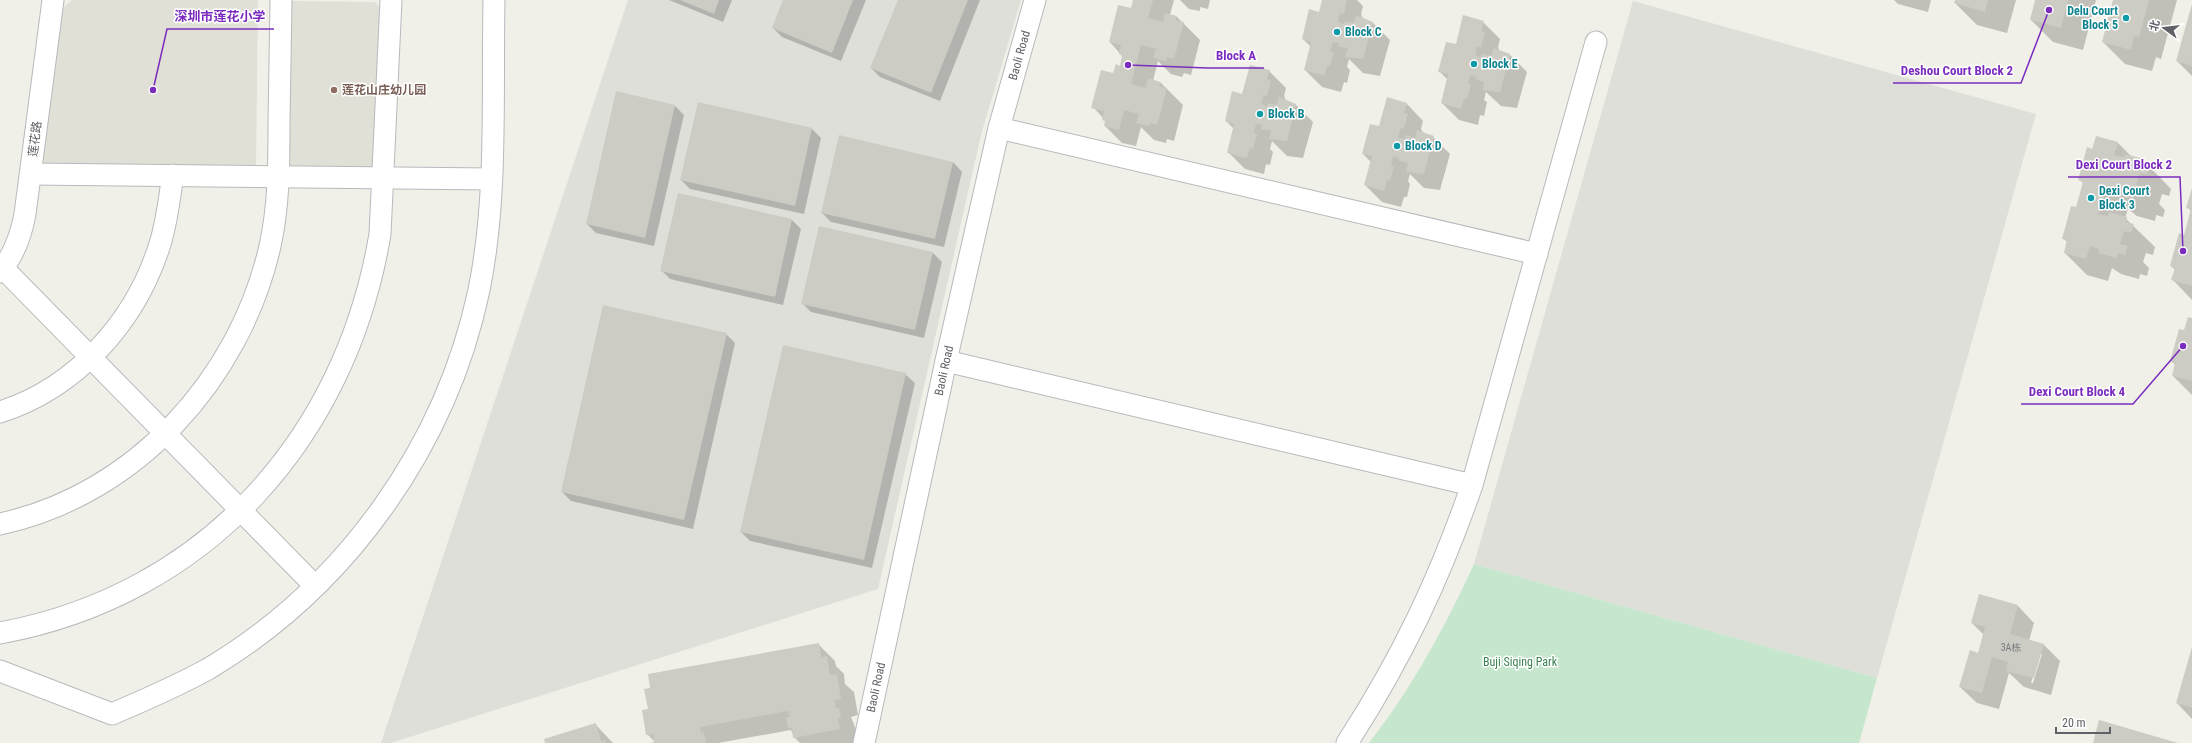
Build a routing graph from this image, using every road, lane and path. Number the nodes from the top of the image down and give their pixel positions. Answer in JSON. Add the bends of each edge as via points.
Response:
{"nodes":[{"id":1,"x":53,"y":0,"type":"edge"},
{"id":2,"x":280,"y":0,"type":"edge"},
{"id":3,"x":391,"y":0,"type":"edge"},
{"id":4,"x":494,"y":0,"type":"edge"},
{"id":5,"x":1035,"y":0,"type":"edge"},
{"id":6,"x":1596,"y":42,"type":"dead end"},
{"id":7,"x":999,"y":128,"type":"junction"},
{"id":8,"x":31,"y":174,"type":"junction"},
{"id":9,"x":173,"y":176,"type":"junction"},
{"id":10,"x":279,"y":177,"type":"junction"},
{"id":11,"x":382,"y":178,"type":"junction"},
{"id":12,"x":491,"y":179,"type":"junction"},
{"id":13,"x":1537,"y":254,"type":"junction"},
{"id":14,"x":2,"y":270,"type":"edge"},
{"id":15,"x":90,"y":357,"type":"junction"},
{"id":16,"x":946,"y":361,"type":"junction"},
{"id":17,"x":0,"y":412,"type":"edge"},
{"id":18,"x":165,"y":433,"type":"junction"},
{"id":19,"x":1472,"y":485,"type":"junction"},
{"id":20,"x":240,"y":510,"type":"junction"},
{"id":21,"x":0,"y":524,"type":"edge"},
{"id":22,"x":315,"y":586,"type":"junction"},
{"id":23,"x":0,"y":634,"type":"edge"},
{"id":24,"x":0,"y":671,"type":"edge"},
{"id":25,"x":864,"y":743,"type":"edge"},
{"id":26,"x":1347,"y":743,"type":"edge"}],
"edges":[{"from":1,"to":8,"type":"street","name":"莲花路"},
{"from":2,"to":10,"type":"street"},
{"from":3,"to":11,"type":"street"},
{"from":4,"to":12,"type":"street"},
{"from":5,"to":7,"type":"street","name":"Baoli Road"},
{"from":6,"to":13,"type":"street"},
{"from":7,"to":13,"type":"street"},
{"from":7,"to":16,"type":"street","name":"Baoli Road"},
{"from":8,"to":9,"type":"street"},
{"from":8,"to":14,"type":"street","name":"莲花路","via":[[22,232]]},
{"from":9,"to":10,"type":"street"},
{"from":9,"to":15,"type":"street","via":[[165,224],[152,268],[130,310]]},
{"from":10,"to":11,"type":"street"},
{"from":10,"to":18,"type":"street","via":[[270,245],[250,310],[219,368],[200,396]]},
{"from":11,"to":12,"type":"street"},
{"from":11,"to":20,"type":"street","via":[[380,234],[374,267],[364,309],[349,350],[331,390],[309,427],[284,462]]},
{"from":12,"to":22,"type":"street","via":[[479,289],[466,341],[448,391],[425,439],[368,529]]},
{"from":13,"to":19,"type":"street"},
{"from":14,"to":15,"type":"street"},
{"from":15,"to":17,"type":"street","via":[[46,391]]},
{"from":15,"to":18,"type":"street"},
{"from":16,"to":19,"type":"street"},
{"from":16,"to":25,"type":"street","name":"Baoli Road"},
{"from":18,"to":20,"type":"street"},
{"from":18,"to":21,"type":"street","via":[[128,465],[100,484],[40,512]]},
{"from":19,"to":26,"type":"street","via":[[1453,540],[1412,632],[1377,696]]},
{"from":20,"to":22,"type":"street"},
{"from":20,"to":23,"type":"street","via":[[190,552],[154,576],[116,596],[62,617]]},
{"from":22,"to":24,"type":"street","via":[[253,639],[208,668],[162,693],[112,714]]}]}
